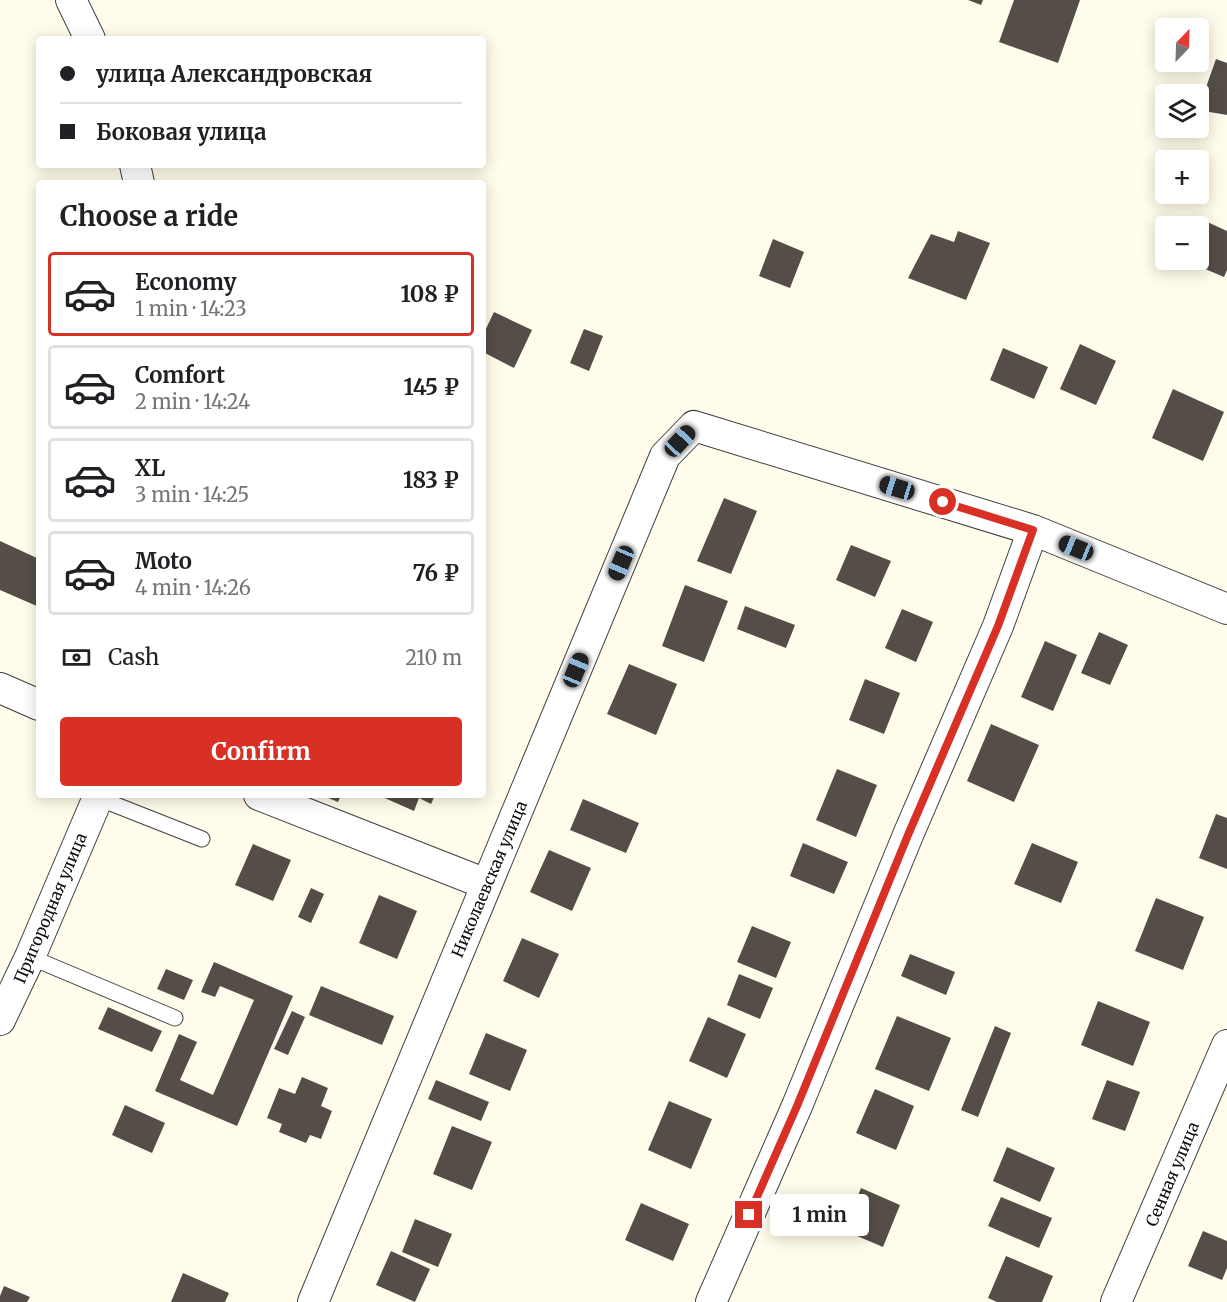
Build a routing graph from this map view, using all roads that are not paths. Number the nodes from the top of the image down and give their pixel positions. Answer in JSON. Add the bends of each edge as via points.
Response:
{"nodes":[{"id":1,"x":70,"y":0,"type":"edge"},
{"id":2,"x":88,"y":36,"type":"edge"},
{"id":3,"x":1033,"y":530,"type":"junction"},
{"id":4,"x":1227,"y":609,"type":"edge"},
{"id":5,"x":0,"y":688,"type":"edge"},
{"id":6,"x":36,"y":704,"type":"edge"},
{"id":7,"x":97,"y":798,"type":"edge"},
{"id":8,"x":103,"y":798,"type":"edge"},
{"id":9,"x":267,"y":798,"type":"edge"},
{"id":10,"x":202,"y":839,"type":"dead end"},
{"id":11,"x":486,"y":884,"type":"junction"},
{"id":12,"x":30,"y":957,"type":"junction"},
{"id":13,"x":175,"y":1018,"type":"dead end"},
{"id":14,"x":0,"y":1020,"type":"edge"},
{"id":15,"x":1227,"y":1045,"type":"edge"},
{"id":16,"x":313,"y":1302,"type":"edge"},
{"id":17,"x":711,"y":1302,"type":"edge"},
{"id":18,"x":1116,"y":1302,"type":"edge"}],
"edges":[{"from":1,"to":2,"type":"street"},
{"from":3,"to":4,"type":"street"},
{"from":3,"to":11,"type":"street","name":"Николаевская улица","via":[[694,426],[665,456]]},
{"from":3,"to":17,"type":"street","via":[[998,626]]},
{"from":5,"to":6,"type":"street"},
{"from":7,"to":12,"type":"street","name":"Пригородная улица"},
{"from":8,"to":10,"type":"lane"},
{"from":9,"to":11,"type":"street"},
{"from":11,"to":16,"type":"street","name":"Николаевская улица"},
{"from":12,"to":13,"type":"lane"},
{"from":12,"to":14,"type":"street","name":"Пригородная улица"},
{"from":15,"to":18,"type":"street","name":"Сенная улица"}]}
